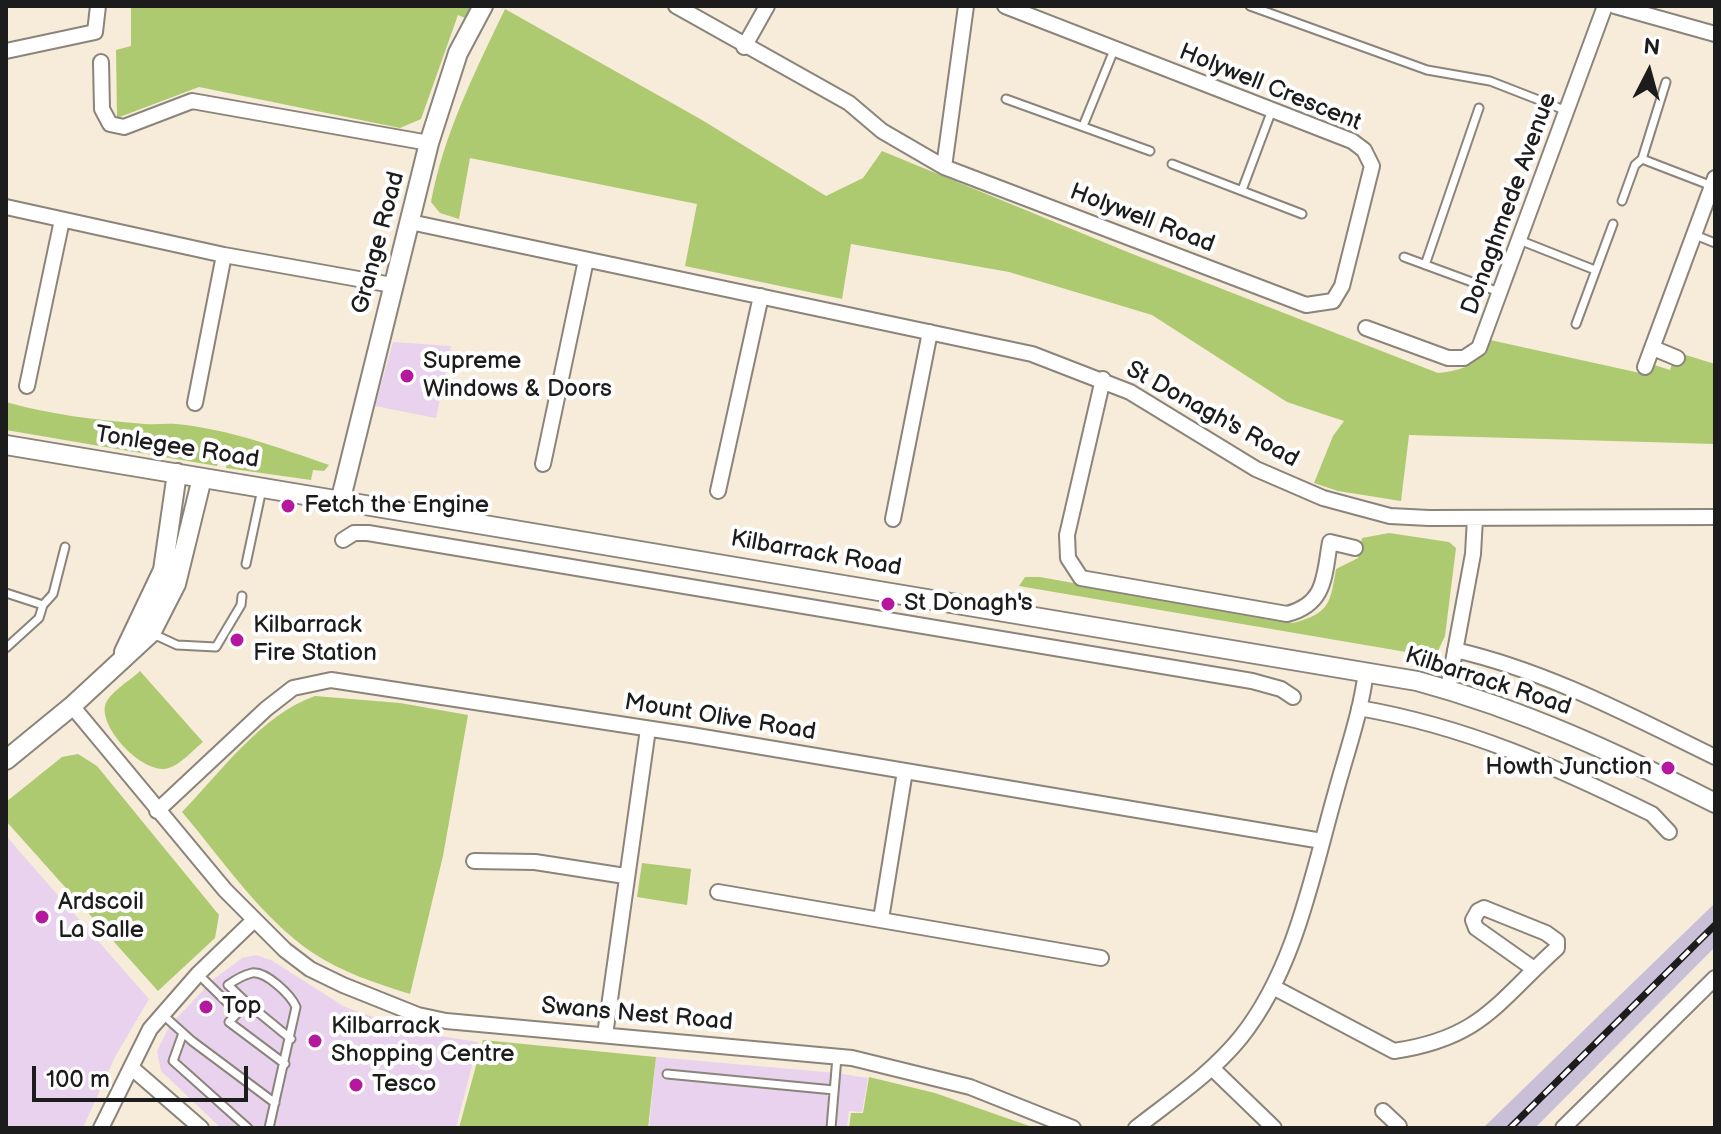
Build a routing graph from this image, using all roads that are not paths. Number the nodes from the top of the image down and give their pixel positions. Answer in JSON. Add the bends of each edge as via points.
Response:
{"nodes":[{"id":1,"x":98,"y":6,"type":"edge"},
{"id":2,"x":483,"y":6,"type":"edge"},
{"id":3,"x":676,"y":6,"type":"edge"},
{"id":4,"x":767,"y":6,"type":"edge"},
{"id":5,"x":966,"y":6,"type":"edge"},
{"id":6,"x":1005,"y":6,"type":"edge"},
{"id":7,"x":1250,"y":6,"type":"edge"},
{"id":8,"x":1605,"y":6,"type":"edge"},
{"id":9,"x":1615,"y":6,"type":"edge"},
{"id":10,"x":1715,"y":34,"type":"edge"},
{"id":11,"x":744,"y":47,"type":"junction"},
{"id":12,"x":1114,"y":50,"type":"junction"},
{"id":13,"x":6,"y":51,"type":"edge"},
{"id":14,"x":101,"y":62,"type":"dead end"},
{"id":15,"x":1666,"y":82,"type":"dead end"},
{"id":16,"x":1006,"y":99,"type":"dead end"},
{"id":17,"x":1479,"y":108,"type":"dead end"},
{"id":18,"x":1272,"y":109,"type":"junction"},
{"id":19,"x":1567,"y":111,"type":"junction"},
{"id":20,"x":1083,"y":126,"type":"junction"},
{"id":21,"x":429,"y":143,"type":"junction"},
{"id":22,"x":1150,"y":151,"type":"dead end"},
{"id":23,"x":1642,"y":159,"type":"junction"},
{"id":24,"x":1172,"y":164,"type":"dead end"},
{"id":25,"x":944,"y":167,"type":"junction"},
{"id":26,"x":1714,"y":182,"type":"edge"},
{"id":27,"x":1242,"y":190,"type":"junction"},
{"id":28,"x":1622,"y":201,"type":"dead end"},
{"id":29,"x":6,"y":207,"type":"edge"},
{"id":30,"x":1302,"y":214,"type":"dead end"},
{"id":31,"x":62,"y":220,"type":"junction"},
{"id":32,"x":410,"y":222,"type":"junction"},
{"id":33,"x":1613,"y":224,"type":"dead end"},
{"id":34,"x":1694,"y":235,"type":"junction"},
{"id":35,"x":1519,"y":240,"type":"junction"},
{"id":36,"x":1715,"y":243,"type":"edge"},
{"id":37,"x":224,"y":255,"type":"junction"},
{"id":38,"x":1404,"y":257,"type":"dead end"},
{"id":39,"x":586,"y":260,"type":"junction"},
{"id":40,"x":1425,"y":265,"type":"junction"},
{"id":41,"x":1595,"y":270,"type":"junction"},
{"id":42,"x":392,"y":285,"type":"junction"},
{"id":43,"x":1501,"y":292,"type":"junction"},
{"id":44,"x":761,"y":296,"type":"junction"},
{"id":45,"x":1326,"y":304,"type":"joint"},
{"id":46,"x":1576,"y":324,"type":"dead end"},
{"id":47,"x":1366,"y":328,"type":"dead end"},
{"id":48,"x":930,"y":332,"type":"junction"},
{"id":49,"x":1653,"y":348,"type":"junction"},
{"id":50,"x":1677,"y":358,"type":"dead end"},
{"id":51,"x":1645,"y":367,"type":"dead end"},
{"id":52,"x":1103,"y":379,"type":"junction"},
{"id":53,"x":27,"y":386,"type":"dead end"},
{"id":54,"x":195,"y":403,"type":"dead end"},
{"id":55,"x":6,"y":445,"type":"edge"},
{"id":56,"x":543,"y":464,"type":"dead end"},
{"id":57,"x":177,"y":473,"type":"junction"},
{"id":58,"x":202,"y":478,"type":"junction"},
{"id":59,"x":263,"y":487,"type":"junction"},
{"id":60,"x":718,"y":491,"type":"dead end"},
{"id":61,"x":341,"y":498,"type":"junction"},
{"id":62,"x":1715,"y":517,"type":"edge"},
{"id":63,"x":1475,"y":518,"type":"junction"},
{"id":64,"x":893,"y":519,"type":"dead end"},
{"id":65,"x":486,"y":523,"type":"junction"},
{"id":66,"x":343,"y":540,"type":"dead end"},
{"id":67,"x":65,"y":547,"type":"dead end"},
{"id":68,"x":1355,"y":548,"type":"dead end"},
{"id":69,"x":482,"y":552,"type":"junction"},
{"id":70,"x":246,"y":564,"type":"dead end"},
{"id":71,"x":6,"y":593,"type":"edge"},
{"id":72,"x":242,"y":596,"type":"dead end"},
{"id":73,"x":43,"y":605,"type":"junction"},
{"id":74,"x":1138,"y":632,"type":"junction"},
{"id":75,"x":151,"y":633,"type":"junction"},
{"id":76,"x":6,"y":648,"type":"edge"},
{"id":77,"x":1455,"y":650,"type":"junction"},
{"id":78,"x":119,"y":662,"type":"junction"},
{"id":79,"x":1134,"y":662,"type":"junction"},
{"id":80,"x":1366,"y":671,"type":"junction"},
{"id":81,"x":1448,"y":689,"type":"junction"},
{"id":82,"x":1293,"y":697,"type":"dead end"},
{"id":83,"x":72,"y":706,"type":"junction"},
{"id":84,"x":1359,"y":708,"type":"junction"},
{"id":85,"x":648,"y":729,"type":"junction"},
{"id":86,"x":1715,"y":757,"type":"edge"},
{"id":87,"x":6,"y":760,"type":"edge"},
{"id":88,"x":905,"y":771,"type":"junction"},
{"id":89,"x":1715,"y":803,"type":"edge"},
{"id":90,"x":157,"y":811,"type":"junction"},
{"id":91,"x":1669,"y":832,"type":"dead end"},
{"id":92,"x":1322,"y":841,"type":"junction"},
{"id":93,"x":474,"y":861,"type":"dead end"},
{"id":94,"x":625,"y":876,"type":"junction"},
{"id":95,"x":718,"y":892,"type":"dead end"},
{"id":96,"x":881,"y":919,"type":"junction"},
{"id":97,"x":253,"y":921,"type":"junction"},
{"id":98,"x":1101,"y":958,"type":"dead end"},
{"id":99,"x":1534,"y":969,"type":"junction"},
{"id":100,"x":198,"y":974,"type":"junction"},
{"id":101,"x":1715,"y":978,"type":"edge"},
{"id":102,"x":1273,"y":987,"type":"junction"},
{"id":103,"x":247,"y":1003,"type":"junction"},
{"id":104,"x":237,"y":1012,"type":"junction"},
{"id":105,"x":162,"y":1014,"type":"junction"},
{"id":106,"x":183,"y":1033,"type":"junction"},
{"id":107,"x":605,"y":1035,"type":"junction"},
{"id":108,"x":291,"y":1039,"type":"junction"},
{"id":109,"x":837,"y":1057,"type":"junction"},
{"id":110,"x":285,"y":1064,"type":"junction"},
{"id":111,"x":133,"y":1069,"type":"junction"},
{"id":112,"x":1213,"y":1069,"type":"junction"},
{"id":113,"x":667,"y":1074,"type":"dead end"},
{"id":114,"x":834,"y":1090,"type":"junction"},
{"id":115,"x":275,"y":1103,"type":"junction"},
{"id":116,"x":1383,"y":1111,"type":"dead end"},
{"id":117,"x":1411,"y":1115,"type":"dead end"},
{"id":118,"x":1398,"y":1127,"type":"edge"},
{"id":119,"x":101,"y":1128,"type":"edge"},
{"id":120,"x":201,"y":1128,"type":"edge"},
{"id":121,"x":248,"y":1128,"type":"edge"},
{"id":122,"x":269,"y":1128,"type":"edge"},
{"id":123,"x":831,"y":1128,"type":"edge"},
{"id":124,"x":1073,"y":1128,"type":"edge"},
{"id":125,"x":1136,"y":1128,"type":"edge"},
{"id":126,"x":1274,"y":1128,"type":"edge"},
{"id":127,"x":1563,"y":1128,"type":"edge"}],
"edges":[{"from":1,"to":13,"type":"street","via":[[95,32]]},
{"from":2,"to":21,"type":"main road","name":"Grange Road","via":[[458,53]]},
{"from":3,"to":11,"type":"street","name":"Holywell Road"},
{"from":4,"to":11,"type":"street"},
{"from":5,"to":25,"type":"street"},
{"from":6,"to":12,"type":"street","name":"Holywell Crescent"},
{"from":7,"to":19,"type":"lane","via":[[1427,70],[1490,81]]},
{"from":8,"to":19,"type":"street","name":"Donaghmede Avenue"},
{"from":9,"to":10,"type":"street"},
{"from":11,"to":25,"type":"street","name":"Holywell Road","via":[[849,103],[882,131]]},
{"from":12,"to":18,"type":"street","name":"Holywell Crescent"},
{"from":12,"to":20,"type":"lane"},
{"from":14,"to":21,"type":"street","via":[[102,109],[110,124],[124,127],[192,101]]},
{"from":15,"to":23,"type":"lane"},
{"from":16,"to":20,"type":"lane"},
{"from":17,"to":40,"type":"lane"},
{"from":18,"to":27,"type":"lane"},
{"from":18,"to":45,"type":"street","name":"Holywell Crescent","via":[[1352,141],[1372,166],[1342,286]]},
{"from":19,"to":35,"type":"street","name":"Donaghmede Avenue"},
{"from":20,"to":22,"type":"lane"},
{"from":21,"to":32,"type":"main road","name":"Grange Road"},
{"from":23,"to":26,"type":"lane"},
{"from":23,"to":28,"type":"lane"},
{"from":24,"to":27,"type":"lane"},
{"from":25,"to":45,"type":"street","name":"Holywell Road","via":[[1306,305]]},
{"from":26,"to":34,"type":"street"},
{"from":27,"to":30,"type":"lane"},
{"from":29,"to":31,"type":"street"},
{"from":31,"to":37,"type":"street"},
{"from":31,"to":53,"type":"street"},
{"from":32,"to":39,"type":"street","name":"St Donagh's Road"},
{"from":32,"to":42,"type":"main road","name":"Grange Road"},
{"from":33,"to":41,"type":"lane"},
{"from":34,"to":36,"type":"lane"},
{"from":34,"to":49,"type":"street"},
{"from":35,"to":41,"type":"lane"},
{"from":35,"to":43,"type":"street","name":"Donaghmede Avenue"},
{"from":37,"to":42,"type":"street"},
{"from":37,"to":54,"type":"street"},
{"from":38,"to":40,"type":"lane"},
{"from":39,"to":44,"type":"street","name":"St Donagh's Road"},
{"from":39,"to":56,"type":"street"},
{"from":40,"to":43,"type":"lane"},
{"from":41,"to":46,"type":"lane"},
{"from":42,"to":61,"type":"main road","name":"Grange Road"},
{"from":43,"to":47,"type":"street","name":"Donaghmede Avenue","via":[[1479,348],[1464,358],[1448,358]]},
{"from":44,"to":48,"type":"street","name":"St Donagh's Road"},
{"from":44,"to":60,"type":"street"},
{"from":48,"to":52,"type":"street","name":"St Donagh's Road","via":[[1032,354]]},
{"from":48,"to":64,"type":"street"},
{"from":49,"to":50,"type":"street"},
{"from":49,"to":51,"type":"street"},
{"from":52,"to":63,"type":"street","name":"St Donagh's Road","via":[[1256,469],[1323,498],[1390,516]]},
{"from":52,"to":68,"type":"street","via":[[1067,535],[1068,558],[1081,578],[1287,614],[1320,594],[1330,542]]},
{"from":55,"to":57,"type":"main road","name":"Tonlegee Road"},
{"from":57,"to":58,"type":"main road","name":"Tonlegee Road"},
{"from":57,"to":78,"type":"main road","via":[[163,570]]},
{"from":58,"to":59,"type":"main road","name":"Tonlegee Road"},
{"from":58,"to":75,"type":"main road","via":[[176,584]]},
{"from":59,"to":61,"type":"main road","name":"Tonlegee Road"},
{"from":59,"to":70,"type":"lane"},
{"from":61,"to":65,"type":"main road","name":"Kilbarrack Road"},
{"from":62,"to":63,"type":"street","name":"St Donagh's Road"},
{"from":63,"to":77,"type":"street"},
{"from":65,"to":69,"type":"street"},
{"from":65,"to":74,"type":"main road","name":"Kilbarrack Road"},
{"from":66,"to":69,"type":"street","via":[[368,533]]},
{"from":67,"to":73,"type":"lane","via":[[53,594]]},
{"from":69,"to":79,"type":"street"},
{"from":71,"to":73,"type":"lane"},
{"from":72,"to":75,"type":"lane","via":[[216,647],[177,645]]},
{"from":73,"to":76,"type":"lane","via":[[39,618]]},
{"from":74,"to":79,"type":"street"},
{"from":74,"to":80,"type":"main road","name":"Kilbarrack Road"},
{"from":75,"to":78,"type":"main road"},
{"from":77,"to":81,"type":"street"},
{"from":77,"to":86,"type":"street","via":[[1510,665],[1608,705]]},
{"from":78,"to":83,"type":"main road"},
{"from":79,"to":82,"type":"street","via":[[1252,681]]},
{"from":80,"to":81,"type":"main road","name":"Kilbarrack Road"},
{"from":80,"to":84,"type":"street"},
{"from":81,"to":89,"type":"main road","name":"Kilbarrack Road","via":[[1567,730]]},
{"from":83,"to":87,"type":"main road"},
{"from":83,"to":90,"type":"street","name":"Swans Nest Road"},
{"from":84,"to":91,"type":"street","via":[[1409,716],[1505,745],[1652,814]]},
{"from":84,"to":92,"type":"street"},
{"from":85,"to":88,"type":"street","name":"Mount Olive Road"},
{"from":85,"to":90,"type":"street","name":"Mount Olive Road","via":[[380,685],[310,682],[266,709]]},
{"from":85,"to":94,"type":"street"},
{"from":88,"to":92,"type":"street","name":"Mount Olive Road"},
{"from":88,"to":96,"type":"street"},
{"from":90,"to":97,"type":"street","name":"Swans Nest Road"},
{"from":92,"to":102,"type":"street"},
{"from":93,"to":94,"type":"street","via":[[535,862]]},
{"from":94,"to":107,"type":"street"},
{"from":95,"to":96,"type":"street"},
{"from":96,"to":98,"type":"street"},
{"from":97,"to":100,"type":"street"},
{"from":97,"to":107,"type":"street","name":"Swans Nest Road","via":[[310,969],[418,1015]]},
{"from":99,"to":99,"type":"street","via":[[1557,948],[1557,941],[1484,908],[1478,911],[1476,928]]},
{"from":99,"to":102,"type":"street","via":[[1479,1023],[1394,1051]]},
{"from":100,"to":104,"type":"lane"},
{"from":100,"to":105,"type":"street"},
{"from":101,"to":127,"type":"street"},
{"from":102,"to":112,"type":"street"},
{"from":103,"to":104,"type":"lane"},
{"from":103,"to":108,"type":"lane"},
{"from":103,"to":108,"type":"lane","via":[[228,985],[252,973],[293,998]]},
{"from":104,"to":110,"type":"lane","via":[[229,1022]]},
{"from":105,"to":106,"type":"lane"},
{"from":105,"to":111,"type":"street"},
{"from":106,"to":115,"type":"lane"},
{"from":106,"to":121,"type":"lane","via":[[173,1061]]},
{"from":107,"to":109,"type":"street","name":"Swans Nest Road"},
{"from":108,"to":110,"type":"lane"},
{"from":109,"to":114,"type":"lane"},
{"from":109,"to":124,"type":"street","name":"Swans Nest Road","via":[[970,1087]]},
{"from":110,"to":115,"type":"lane"},
{"from":111,"to":119,"type":"street"},
{"from":111,"to":120,"type":"street"},
{"from":112,"to":125,"type":"street"},
{"from":112,"to":126,"type":"street"},
{"from":113,"to":114,"type":"lane"},
{"from":114,"to":123,"type":"lane"},
{"from":115,"to":122,"type":"lane"},
{"from":116,"to":118,"type":"street"},
{"from":117,"to":118,"type":"street"}]}
